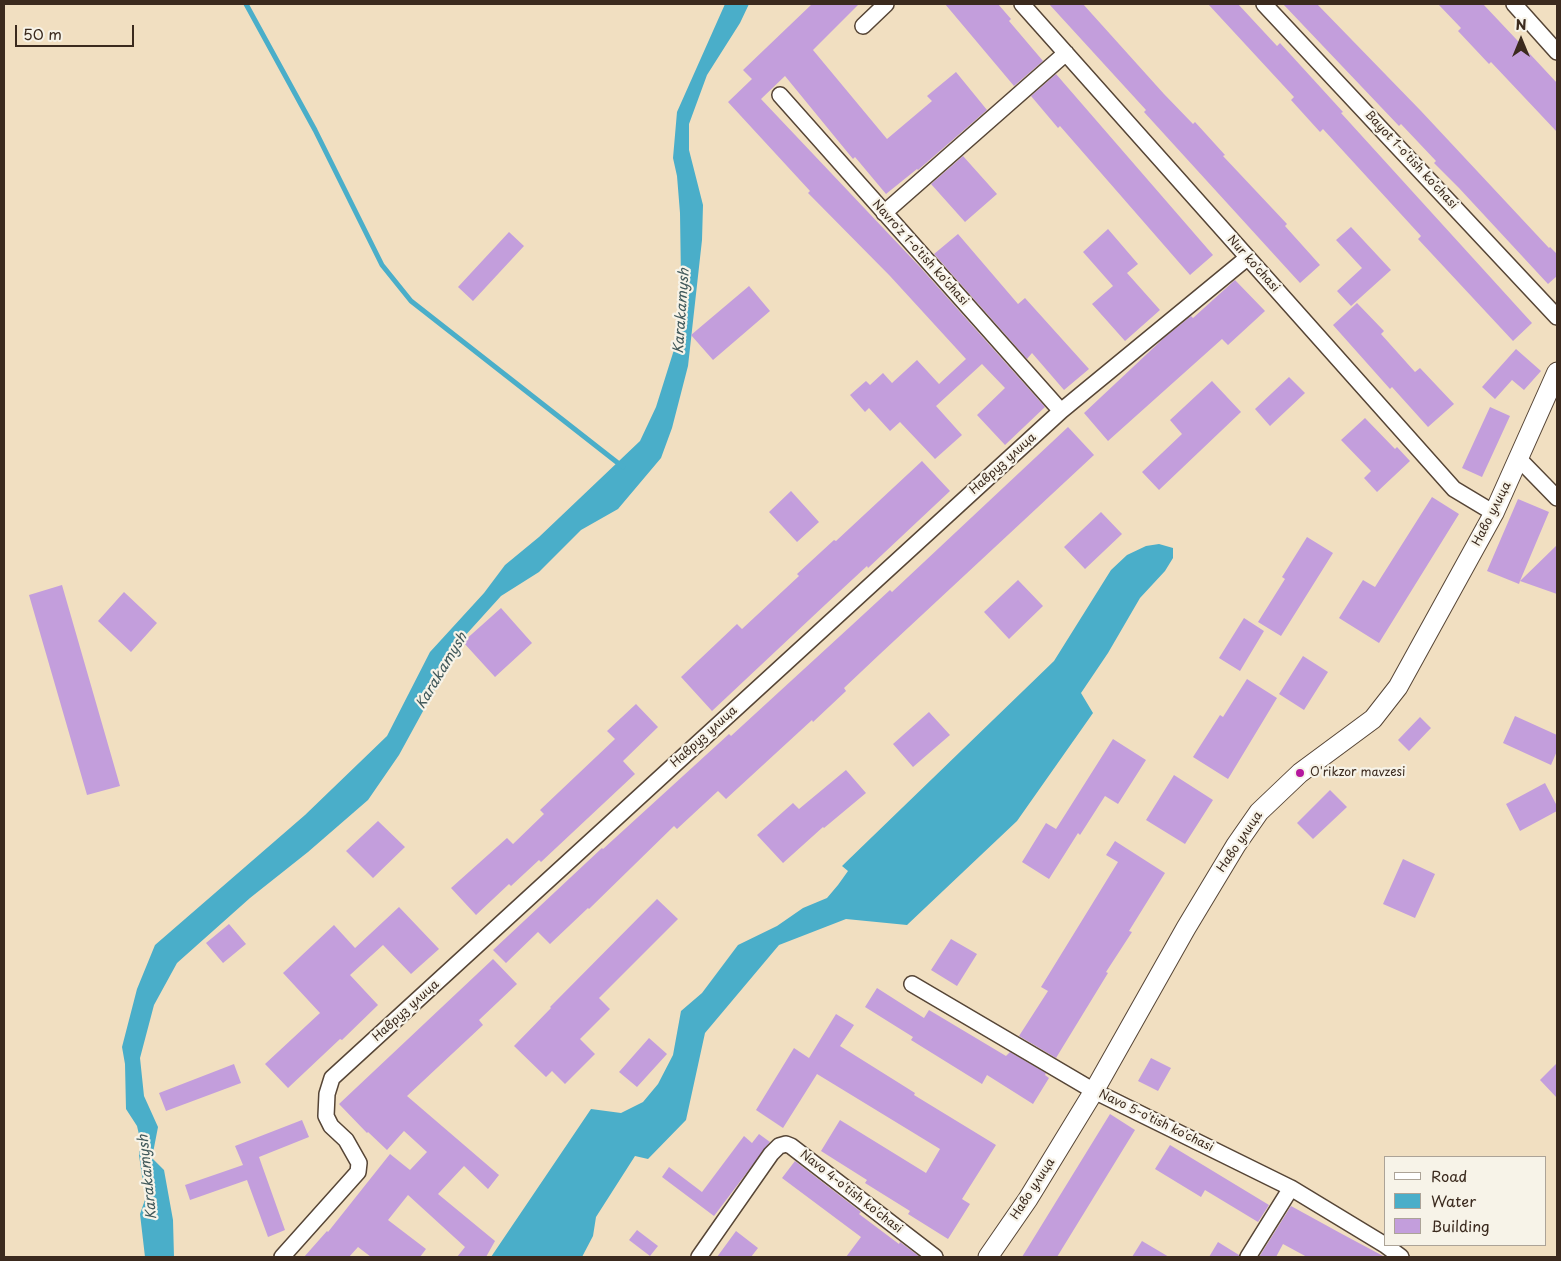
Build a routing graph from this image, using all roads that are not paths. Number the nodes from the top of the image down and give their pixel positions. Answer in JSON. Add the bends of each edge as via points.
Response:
{"nodes":[{"id":1,"x":886,"y":4,"type":"edge"},
{"id":2,"x":1022,"y":4,"type":"edge"},
{"id":3,"x":1264,"y":4,"type":"edge"},
{"id":4,"x":1514,"y":4,"type":"edge"},
{"id":5,"x":863,"y":26,"type":"dead end"},
{"id":6,"x":1557,"y":52,"type":"edge"},
{"id":7,"x":1066,"y":53,"type":"junction"},
{"id":8,"x":780,"y":95,"type":"dead end"},
{"id":9,"x":884,"y":213,"type":"junction"},
{"id":10,"x":1247,"y":258,"type":"junction"},
{"id":11,"x":1557,"y":317,"type":"edge"},
{"id":12,"x":1557,"y":372,"type":"edge"},
{"id":13,"x":1061,"y":411,"type":"junction"},
{"id":14,"x":1519,"y":459,"type":"junction"},
{"id":15,"x":1557,"y":498,"type":"edge"},
{"id":16,"x":1494,"y":513,"type":"junction"},
{"id":17,"x":912,"y":984,"type":"dead end"},
{"id":18,"x":1094,"y":1091,"type":"junction"},
{"id":19,"x":1291,"y":1188,"type":"junction"},
{"id":20,"x":1384,"y":1244,"type":"edge"},
{"id":21,"x":1384,"y":1246,"type":"edge"},
{"id":22,"x":1386,"y":1246,"type":"edge"},
{"id":23,"x":282,"y":1257,"type":"edge"},
{"id":24,"x":699,"y":1257,"type":"edge"},
{"id":25,"x":935,"y":1257,"type":"edge"},
{"id":26,"x":988,"y":1257,"type":"edge"},
{"id":27,"x":1248,"y":1257,"type":"edge"},
{"id":28,"x":1378,"y":1257,"type":"edge"},
{"id":29,"x":1401,"y":1257,"type":"edge"}],
"edges":[{"from":1,"to":5,"type":"street"},
{"from":2,"to":7,"type":"street","name":"Nur ko'chasi"},
{"from":3,"to":11,"type":"street","name":"Bayot 1-o'tish ko'chasi"},
{"from":4,"to":6,"type":"street"},
{"from":7,"to":9,"type":"street"},
{"from":7,"to":10,"type":"street","name":"Nur ko'chasi"},
{"from":8,"to":9,"type":"street","name":"Navro'z 1-o'tish ko'chasi"},
{"from":9,"to":13,"type":"street","name":"Navro'z 1-o'tish ko'chasi"},
{"from":10,"to":13,"type":"street","name":"Навруз улица"},
{"from":10,"to":16,"type":"street","name":"Nur ko'chasi","via":[[1454,489]]},
{"from":12,"to":14,"type":"street","name":"Наво улица"},
{"from":13,"to":23,"type":"street","name":"Навруз улица","via":[[332,1078],[326,1116],[331,1126],[346,1140],[359,1163],[358,1172]]},
{"from":14,"to":15,"type":"street"},
{"from":14,"to":16,"type":"street","name":"Наво улица"},
{"from":16,"to":18,"type":"street","name":"Наво улица","via":[[1398,687],[1378,713],[1300,773],[1259,812],[1236,845]]},
{"from":17,"to":18,"type":"street","name":"Navo 5-o'tish ko'chasi"},
{"from":18,"to":19,"type":"street","name":"Navo 5-o'tish ko'chasi"},
{"from":18,"to":26,"type":"street","name":"Наво улица"},
{"from":19,"to":20,"type":"street","name":"Navo 5-o'tish ko'chasi"},
{"from":19,"to":27,"type":"street"},
{"from":21,"to":28,"type":"street"},
{"from":22,"to":29,"type":"street","name":"Navo 5-o'tish ko'chasi"},
{"from":24,"to":25,"type":"street","name":"Navo 4-o'tish ko'chasi","via":[[771,1154],[786,1144]]}]}
